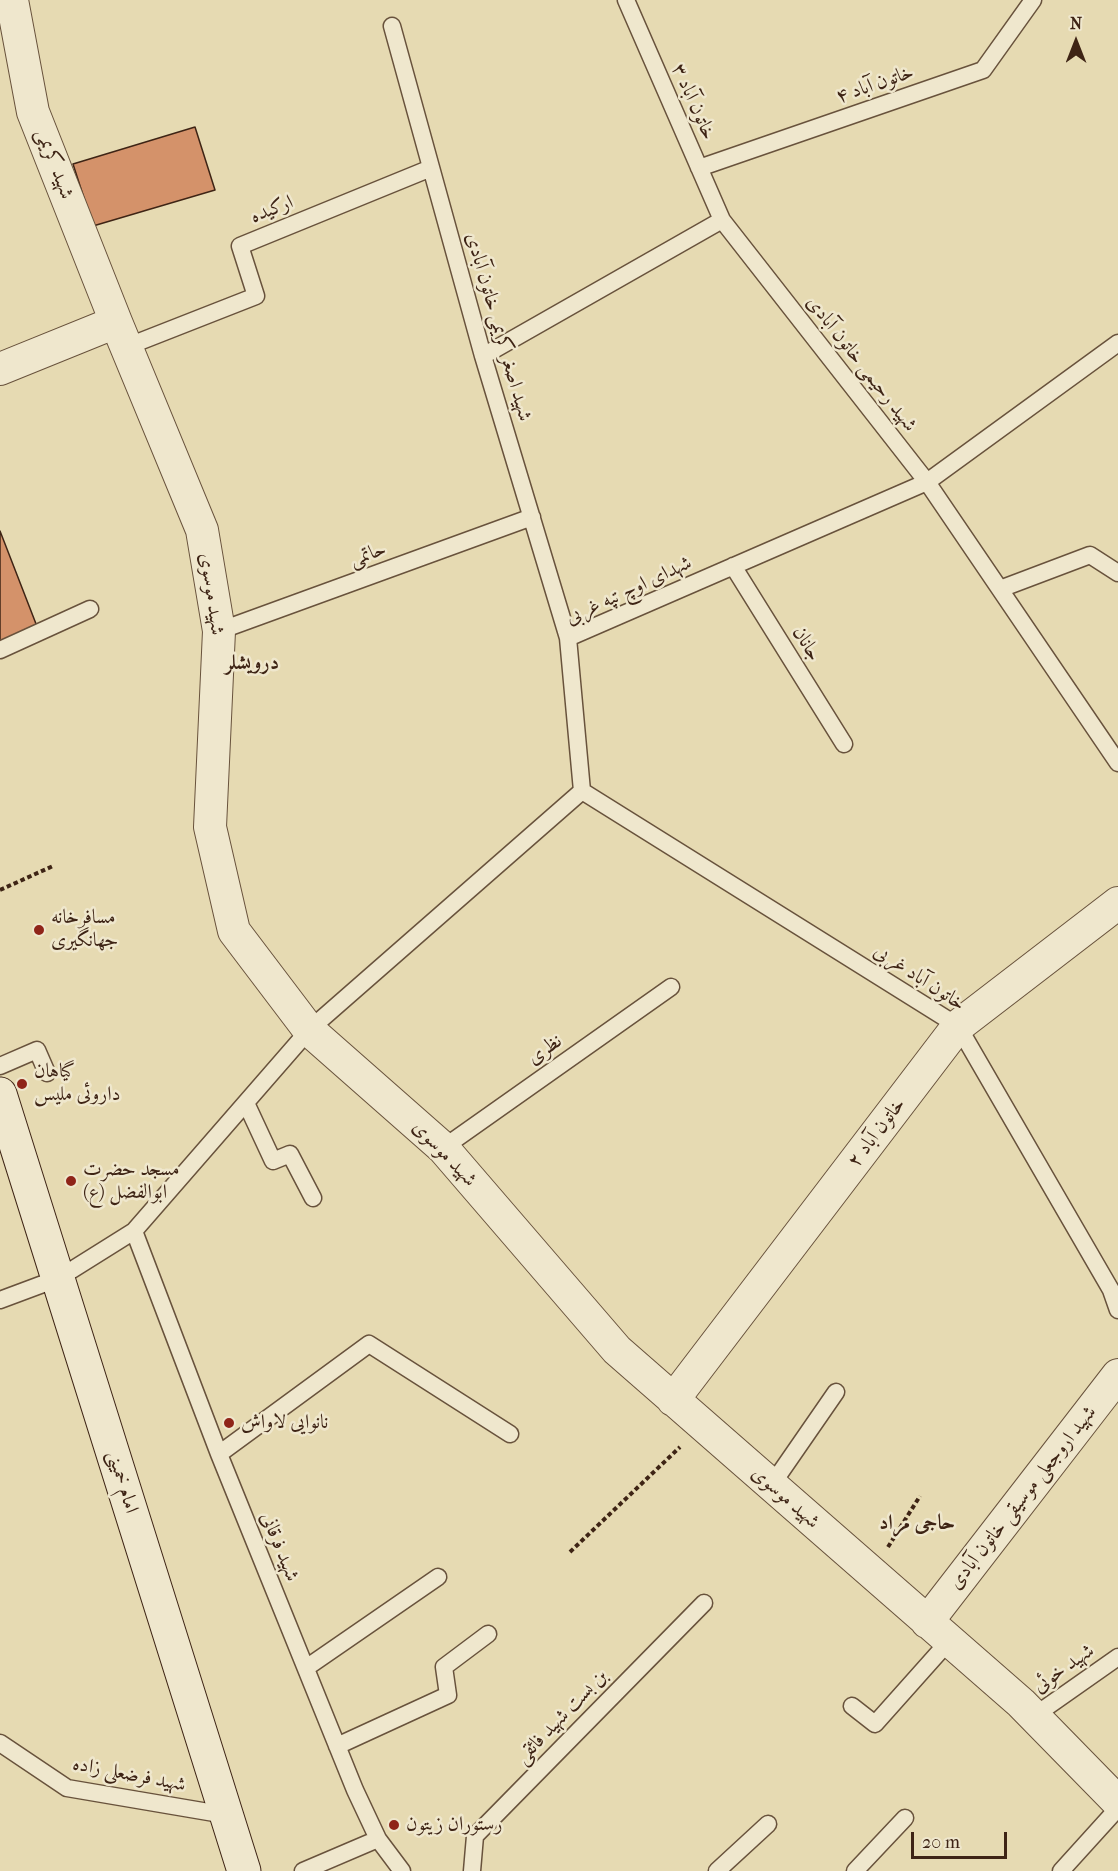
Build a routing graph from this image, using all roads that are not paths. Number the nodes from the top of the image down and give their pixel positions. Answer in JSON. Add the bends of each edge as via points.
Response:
{"nodes":[{"id":1,"x":12,"y":0,"type":"edge"},
{"id":2,"x":626,"y":0,"type":"edge"},
{"id":3,"x":1033,"y":0,"type":"edge"},
{"id":4,"x":392,"y":26,"type":"dead end"},
{"id":5,"x":431,"y":168,"type":"junction"},
{"id":6,"x":699,"y":168,"type":"junction"},
{"id":7,"x":722,"y":220,"type":"junction"},
{"id":8,"x":121,"y":335,"type":"junction"},
{"id":9,"x":1118,"y":343,"type":"edge"},
{"id":10,"x":483,"y":356,"type":"junction"},
{"id":11,"x":0,"y":369,"type":"edge"},
{"id":12,"x":927,"y":482,"type":"junction"},
{"id":13,"x":532,"y":517,"type":"junction"},
{"id":14,"x":733,"y":566,"type":"junction"},
{"id":15,"x":1118,"y":573,"type":"edge"},
{"id":16,"x":1000,"y":589,"type":"junction"},
{"id":17,"x":90,"y":609,"type":"dead end"},
{"id":18,"x":219,"y":632,"type":"junction"},
{"id":19,"x":568,"y":638,"type":"junction"},
{"id":20,"x":0,"y":650,"type":"edge"},
{"id":21,"x":844,"y":744,"type":"dead end"},
{"id":22,"x":1118,"y":763,"type":"edge"},
{"id":23,"x":582,"y":791,"type":"junction"},
{"id":24,"x":1118,"y":903,"type":"edge"},
{"id":25,"x":670,"y":987,"type":"dead end"},
{"id":26,"x":958,"y":1026,"type":"junction"},
{"id":27,"x":309,"y":1030,"type":"junction"},
{"id":28,"x":0,"y":1066,"type":"edge"},
{"id":29,"x":47,"y":1073,"type":"dead end"},
{"id":30,"x":0,"y":1094,"type":"edge"},
{"id":31,"x":246,"y":1103,"type":"junction"},
{"id":32,"x":443,"y":1148,"type":"junction"},
{"id":33,"x":313,"y":1198,"type":"dead end"},
{"id":34,"x":135,"y":1231,"type":"junction"},
{"id":35,"x":59,"y":1278,"type":"junction"},
{"id":36,"x":0,"y":1300,"type":"edge"},
{"id":37,"x":1118,"y":1310,"type":"edge"},
{"id":38,"x":1118,"y":1375,"type":"edge"},
{"id":39,"x":836,"y":1392,"type":"dead end"},
{"id":40,"x":673,"y":1400,"type":"junction"},
{"id":41,"x":510,"y":1434,"type":"dead end"},
{"id":42,"x":219,"y":1454,"type":"junction"},
{"id":43,"x":771,"y":1486,"type":"junction"},
{"id":44,"x":438,"y":1577,"type":"dead end"},
{"id":45,"x":704,"y":1602,"type":"dead end"},
{"id":46,"x":938,"y":1631,"type":"junction"},
{"id":47,"x":489,"y":1634,"type":"dead end"},
{"id":48,"x":1118,"y":1657,"type":"edge"},
{"id":49,"x":306,"y":1668,"type":"junction"},
{"id":50,"x":852,"y":1706,"type":"dead end"},
{"id":51,"x":1034,"y":1716,"type":"junction"},
{"id":52,"x":0,"y":1743,"type":"edge"},
{"id":53,"x":337,"y":1746,"type":"junction"},
{"id":54,"x":1118,"y":1802,"type":"edge"},
{"id":55,"x":1118,"y":1808,"type":"edge"},
{"id":56,"x":226,"y":1815,"type":"junction"},
{"id":57,"x":905,"y":1818,"type":"dead end"},
{"id":58,"x":768,"y":1824,"type":"dead end"},
{"id":59,"x":378,"y":1839,"type":"junction"},
{"id":60,"x":244,"y":1871,"type":"edge"},
{"id":61,"x":303,"y":1871,"type":"edge"},
{"id":62,"x":402,"y":1871,"type":"edge"},
{"id":63,"x":472,"y":1871,"type":"edge"},
{"id":64,"x":717,"y":1871,"type":"edge"},
{"id":65,"x":855,"y":1871,"type":"edge"},
{"id":66,"x":1061,"y":1871,"type":"edge"}],
"edges":[{"from":1,"to":8,"type":"street","name":"شهید کریمی","via":[[33,112]]},
{"from":2,"to":6,"type":"lane","name":"خاتون آباد ۳"},
{"from":3,"to":6,"type":"lane","name":"خاتون آباد ۴","via":[[984,70]]},
{"from":4,"to":5,"type":"lane","name":"شهید اصغر کریمی خاتون آبادی"},
{"from":5,"to":8,"type":"lane","name":"ارکیده","via":[[240,246],[256,296]]},
{"from":5,"to":10,"type":"lane","name":"شهید اصغر کریمی خاتون آبادی"},
{"from":6,"to":7,"type":"lane","name":"خاتون آباد ۳"},
{"from":7,"to":10,"type":"lane"},
{"from":7,"to":12,"type":"lane","name":"شهید رحیمی خاتون آبادی"},
{"from":8,"to":11,"type":"street"},
{"from":8,"to":18,"type":"street","name":"شهید موسوی","via":[[202,530]]},
{"from":9,"to":12,"type":"lane","name":"شهدای اوچ تپه غربی"},
{"from":10,"to":13,"type":"lane","name":"شهید اصغر کریمی خاتون آبادی"},
{"from":12,"to":14,"type":"lane","name":"شهدای اوچ تپه غربی"},
{"from":12,"to":16,"type":"lane","name":"شهید رحیمی خاتون آبادی"},
{"from":13,"to":18,"type":"lane","name":"حاتمی"},
{"from":13,"to":19,"type":"lane","name":"شهید اصغر کریمی خاتون آبادی"},
{"from":14,"to":19,"type":"lane","name":"شهدای اوچ تپه غربی"},
{"from":14,"to":21,"type":"lane","name":"جانان"},
{"from":15,"to":16,"type":"lane","via":[[1090,555]]},
{"from":16,"to":22,"type":"lane","name":"شهید رحیمی خاتون آبادی"},
{"from":17,"to":20,"type":"lane"},
{"from":18,"to":27,"type":"street","name":"شهید موسوی","via":[[210,827],[234,931]]},
{"from":19,"to":23,"type":"lane","name":"شهدای اوچ تپه غربی"},
{"from":23,"to":26,"type":"lane","name":"خاتون آباد غربی"},
{"from":23,"to":27,"type":"lane"},
{"from":24,"to":26,"type":"street","name":"خاتون آباد ۲"},
{"from":25,"to":32,"type":"lane","name":"نظری"},
{"from":26,"to":37,"type":"lane","name":"خاتون آباد غربی"},
{"from":26,"to":40,"type":"street","name":"خاتون آباد ۲"},
{"from":27,"to":31,"type":"lane"},
{"from":27,"to":32,"type":"street","name":"شهید موسوی"},
{"from":28,"to":29,"type":"lane","via":[[37,1050]]},
{"from":30,"to":35,"type":"main road","name":"امام خمینی"},
{"from":31,"to":33,"type":"lane","via":[[273,1161],[290,1154]]},
{"from":31,"to":34,"type":"lane"},
{"from":32,"to":40,"type":"street","name":"شهید موسوی","via":[[617,1350]]},
{"from":34,"to":35,"type":"lane"},
{"from":34,"to":42,"type":"lane","name":"شهید فرقانی"},
{"from":35,"to":36,"type":"lane"},
{"from":35,"to":56,"type":"main road","name":"امام خمینی"},
{"from":38,"to":46,"type":"street","name":"شهید اروجعلی موسیقی خاتون آبادی"},
{"from":39,"to":43,"type":"lane"},
{"from":40,"to":43,"type":"street","name":"شهید موسوی"},
{"from":41,"to":42,"type":"lane","via":[[369,1344]]},
{"from":42,"to":49,"type":"lane","name":"شهید فرقانی"},
{"from":43,"to":46,"type":"street","name":"شهید موسوی"},
{"from":44,"to":49,"type":"lane"},
{"from":45,"to":63,"type":"lane","name":"بن بست شهید فائقی","via":[[475,1836]]},
{"from":46,"to":50,"type":"lane","via":[[875,1724]]},
{"from":46,"to":51,"type":"street","name":"شهید موسوی"},
{"from":47,"to":53,"type":"lane","via":[[444,1667],[448,1695]]},
{"from":48,"to":51,"type":"lane","name":"شهید خوئی"},
{"from":49,"to":53,"type":"lane","name":"شهید فرقانی"},
{"from":51,"to":54,"type":"street","name":"شهید موسوی"},
{"from":52,"to":56,"type":"lane","name":"شهید فرضعلی زاده","via":[[67,1788]]},
{"from":53,"to":59,"type":"lane","name":"شهید فرقانی"},
{"from":55,"to":66,"type":"lane"},
{"from":56,"to":60,"type":"main road","name":"امام خمینی"},
{"from":57,"to":65,"type":"lane"},
{"from":58,"to":64,"type":"lane"},
{"from":59,"to":61,"type":"lane"},
{"from":59,"to":62,"type":"lane","name":"شهید فرقانی"}]}
